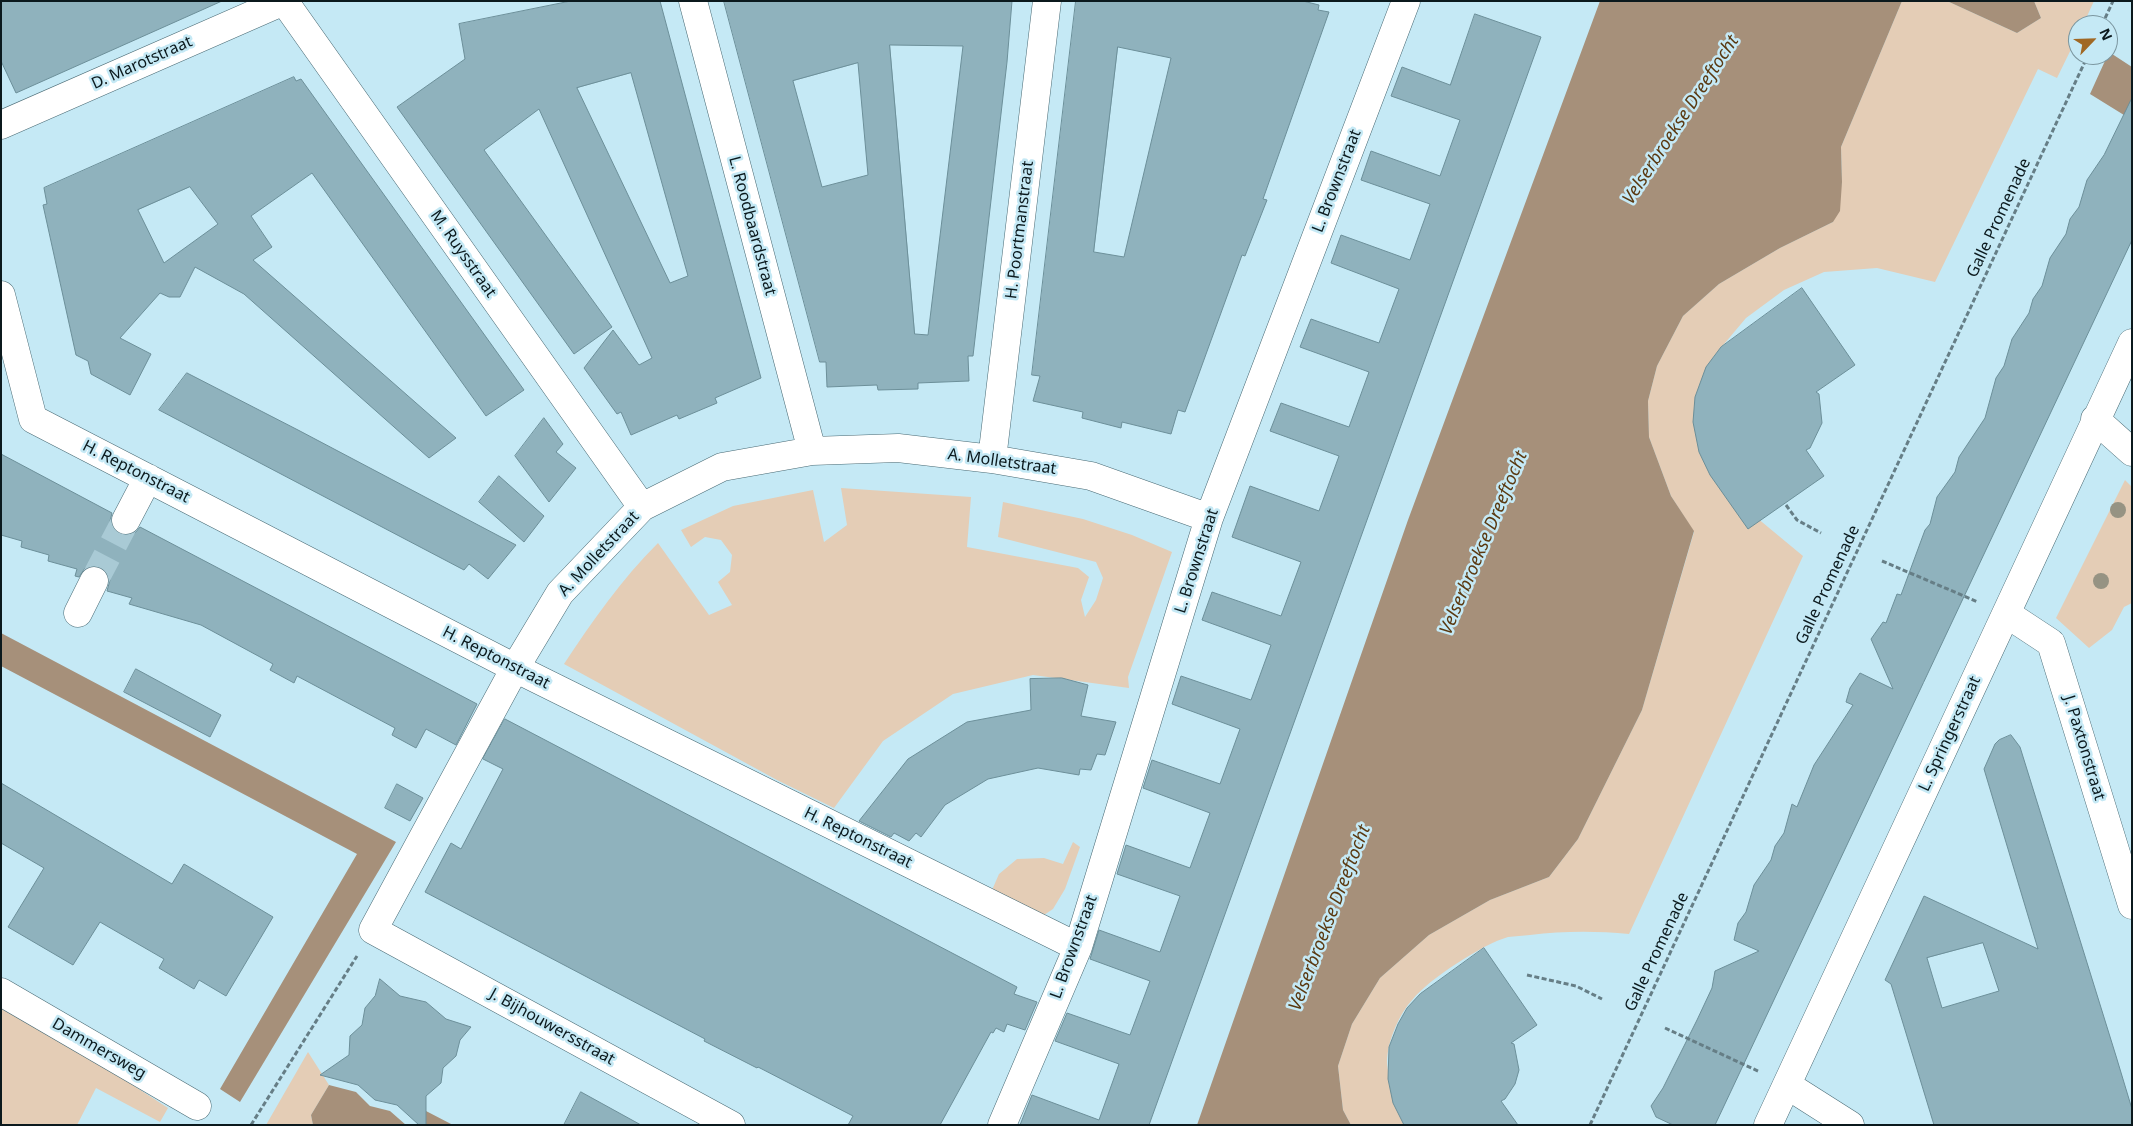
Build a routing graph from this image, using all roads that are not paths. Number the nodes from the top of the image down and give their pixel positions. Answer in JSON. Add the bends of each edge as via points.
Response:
{"nodes":[{"id":1,"x":284,"y":1,"type":"edge"},
{"id":2,"x":693,"y":1,"type":"edge"},
{"id":3,"x":1047,"y":1,"type":"edge"},
{"id":4,"x":1406,"y":1,"type":"edge"},
{"id":5,"x":1,"y":125,"type":"edge"},
{"id":6,"x":1,"y":295,"type":"edge"},
{"id":7,"x":2132,"y":343,"type":"edge"},
{"id":8,"x":2095,"y":419,"type":"junction"},
{"id":9,"x":812,"y":451,"type":"junction"},
{"id":10,"x":2132,"y":452,"type":"edge"},
{"id":11,"x":992,"y":459,"type":"junction"},
{"id":12,"x":148,"y":478,"type":"junction"},
{"id":13,"x":642,"y":507,"type":"junction"},
{"id":14,"x":1209,"y":518,"type":"junction"},
{"id":15,"x":126,"y":520,"type":"tunnel mouth"},
{"id":16,"x":94,"y":581,"type":"tunnel mouth"},
{"id":17,"x":78,"y":613,"type":"dead end"},
{"id":18,"x":2006,"y":614,"type":"junction"},
{"id":19,"x":515,"y":668,"type":"junction"},
{"id":20,"x":2132,"y":904,"type":"edge"},
{"id":21,"x":373,"y":930,"type":"joint"},
{"id":22,"x":1078,"y":947,"type":"junction"},
{"id":23,"x":1,"y":992,"type":"edge"},
{"id":24,"x":1787,"y":1085,"type":"junction"},
{"id":25,"x":197,"y":1106,"type":"dead end"},
{"id":26,"x":731,"y":1125,"type":"edge"},
{"id":27,"x":1002,"y":1125,"type":"edge"},
{"id":28,"x":1768,"y":1125,"type":"edge"},
{"id":29,"x":1850,"y":1125,"type":"edge"}],
"edges":[{"from":1,"to":5,"type":"street","name":"D. Marotstraat"},
{"from":1,"to":13,"type":"street","name":"M. Ruysstraat"},
{"from":2,"to":9,"type":"street","name":"L. Roodbaardstraat"},
{"from":3,"to":11,"type":"street","name":"H. Poortmanstraat"},
{"from":4,"to":14,"type":"street","name":"L. Brownstraat"},
{"from":6,"to":12,"type":"street","name":"H. Reptonstraat","via":[[33,419]]},
{"from":7,"to":8,"type":"street","name":"L. Springerstraat"},
{"from":8,"to":10,"type":"street"},
{"from":8,"to":18,"type":"street","name":"L. Springerstraat"},
{"from":9,"to":11,"type":"street","name":"A. Molletstraat","via":[[898,448]]},
{"from":9,"to":13,"type":"street","name":"A. Molletstraat","via":[[722,466]]},
{"from":11,"to":14,"type":"street","name":"A. Molletstraat","via":[[1091,476]]},
{"from":12,"to":15,"type":"street"},
{"from":12,"to":19,"type":"street","name":"H. Reptonstraat"},
{"from":13,"to":19,"type":"street","name":"A. Molletstraat","via":[[560,594]]},
{"from":14,"to":22,"type":"street","name":"L. Brownstraat"},
{"from":16,"to":17,"type":"street"},
{"from":18,"to":20,"type":"street","name":"J. Paxtonstraat","via":[[2051,643]]},
{"from":18,"to":24,"type":"street","name":"L. Springerstraat"},
{"from":19,"to":21,"type":"street","name":"A. Molletstraat"},
{"from":19,"to":22,"type":"street","name":"H. Reptonstraat"},
{"from":21,"to":26,"type":"street","name":"J. Bijhouwersstraat"},
{"from":22,"to":27,"type":"street","name":"L. Brownstraat"},
{"from":23,"to":25,"type":"street","name":"Dammersweg"},
{"from":24,"to":28,"type":"street","name":"L. Springerstraat"},
{"from":24,"to":29,"type":"street"}]}
